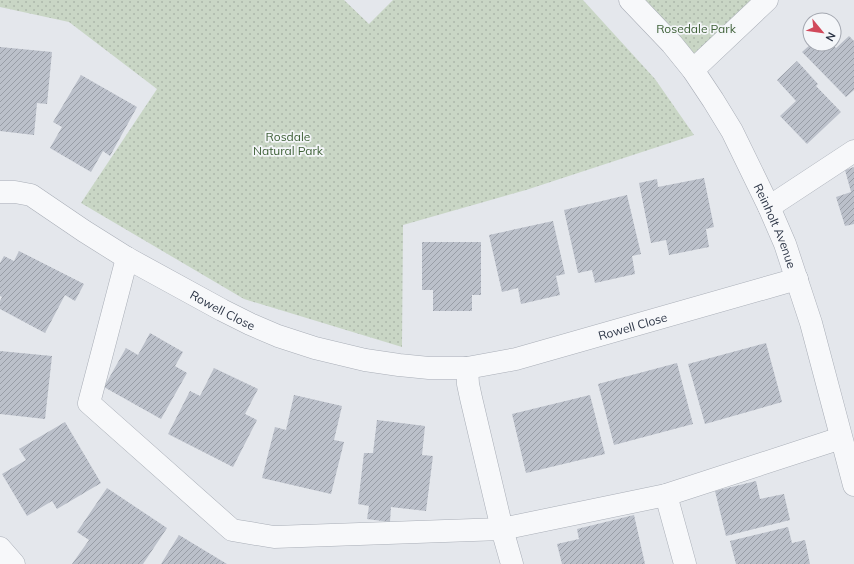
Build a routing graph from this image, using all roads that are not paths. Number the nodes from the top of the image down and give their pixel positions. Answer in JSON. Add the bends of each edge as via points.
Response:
{"nodes":[{"id":1,"x":630,"y":0,"type":"edge"},
{"id":2,"x":767,"y":0,"type":"edge"},
{"id":3,"x":693,"y":70,"type":"junction"},
{"id":4,"x":854,"y":151,"type":"edge"},
{"id":5,"x":0,"y":192,"type":"edge"},
{"id":6,"x":769,"y":207,"type":"junction"},
{"id":7,"x":127,"y":258,"type":"junction"},
{"id":8,"x":797,"y":279,"type":"junction"},
{"id":9,"x":467,"y":368,"type":"junction"},
{"id":10,"x":841,"y":438,"type":"junction"},
{"id":11,"x":854,"y":485,"type":"edge"},
{"id":12,"x":666,"y":495,"type":"junction"},
{"id":13,"x":502,"y":529,"type":"junction"},
{"id":14,"x":0,"y":548,"type":"edge"},
{"id":15,"x":14,"y":564,"type":"edge"},
{"id":16,"x":512,"y":564,"type":"edge"},
{"id":17,"x":685,"y":564,"type":"edge"}],
"edges":[{"from":1,"to":3,"type":"street","name":"Reinholt Avenue"},
{"from":2,"to":3,"type":"street"},
{"from":3,"to":6,"type":"street","name":"Reinholt Avenue","via":[[732,131]]},
{"from":4,"to":6,"type":"street"},
{"from":5,"to":7,"type":"street","name":"Rowell Close","via":[[32,195]]},
{"from":6,"to":8,"type":"street","name":"Reinholt Avenue"},
{"from":7,"to":9,"type":"street","name":"Rowell Close","via":[[250,324],[315,348],[399,365]]},
{"from":7,"to":13,"type":"street","via":[[89,404],[232,530],[274,537]]},
{"from":8,"to":9,"type":"street","name":"Rowell Close","via":[[516,359]]},
{"from":8,"to":10,"type":"street","name":"Reinholt Avenue"},
{"from":9,"to":13,"type":"street","via":[[470,398]]},
{"from":10,"to":11,"type":"street","name":"Reinholt Avenue"},
{"from":10,"to":12,"type":"street"},
{"from":12,"to":13,"type":"street"},
{"from":12,"to":17,"type":"street"},
{"from":13,"to":16,"type":"street"},
{"from":14,"to":15,"type":"street"}]}
